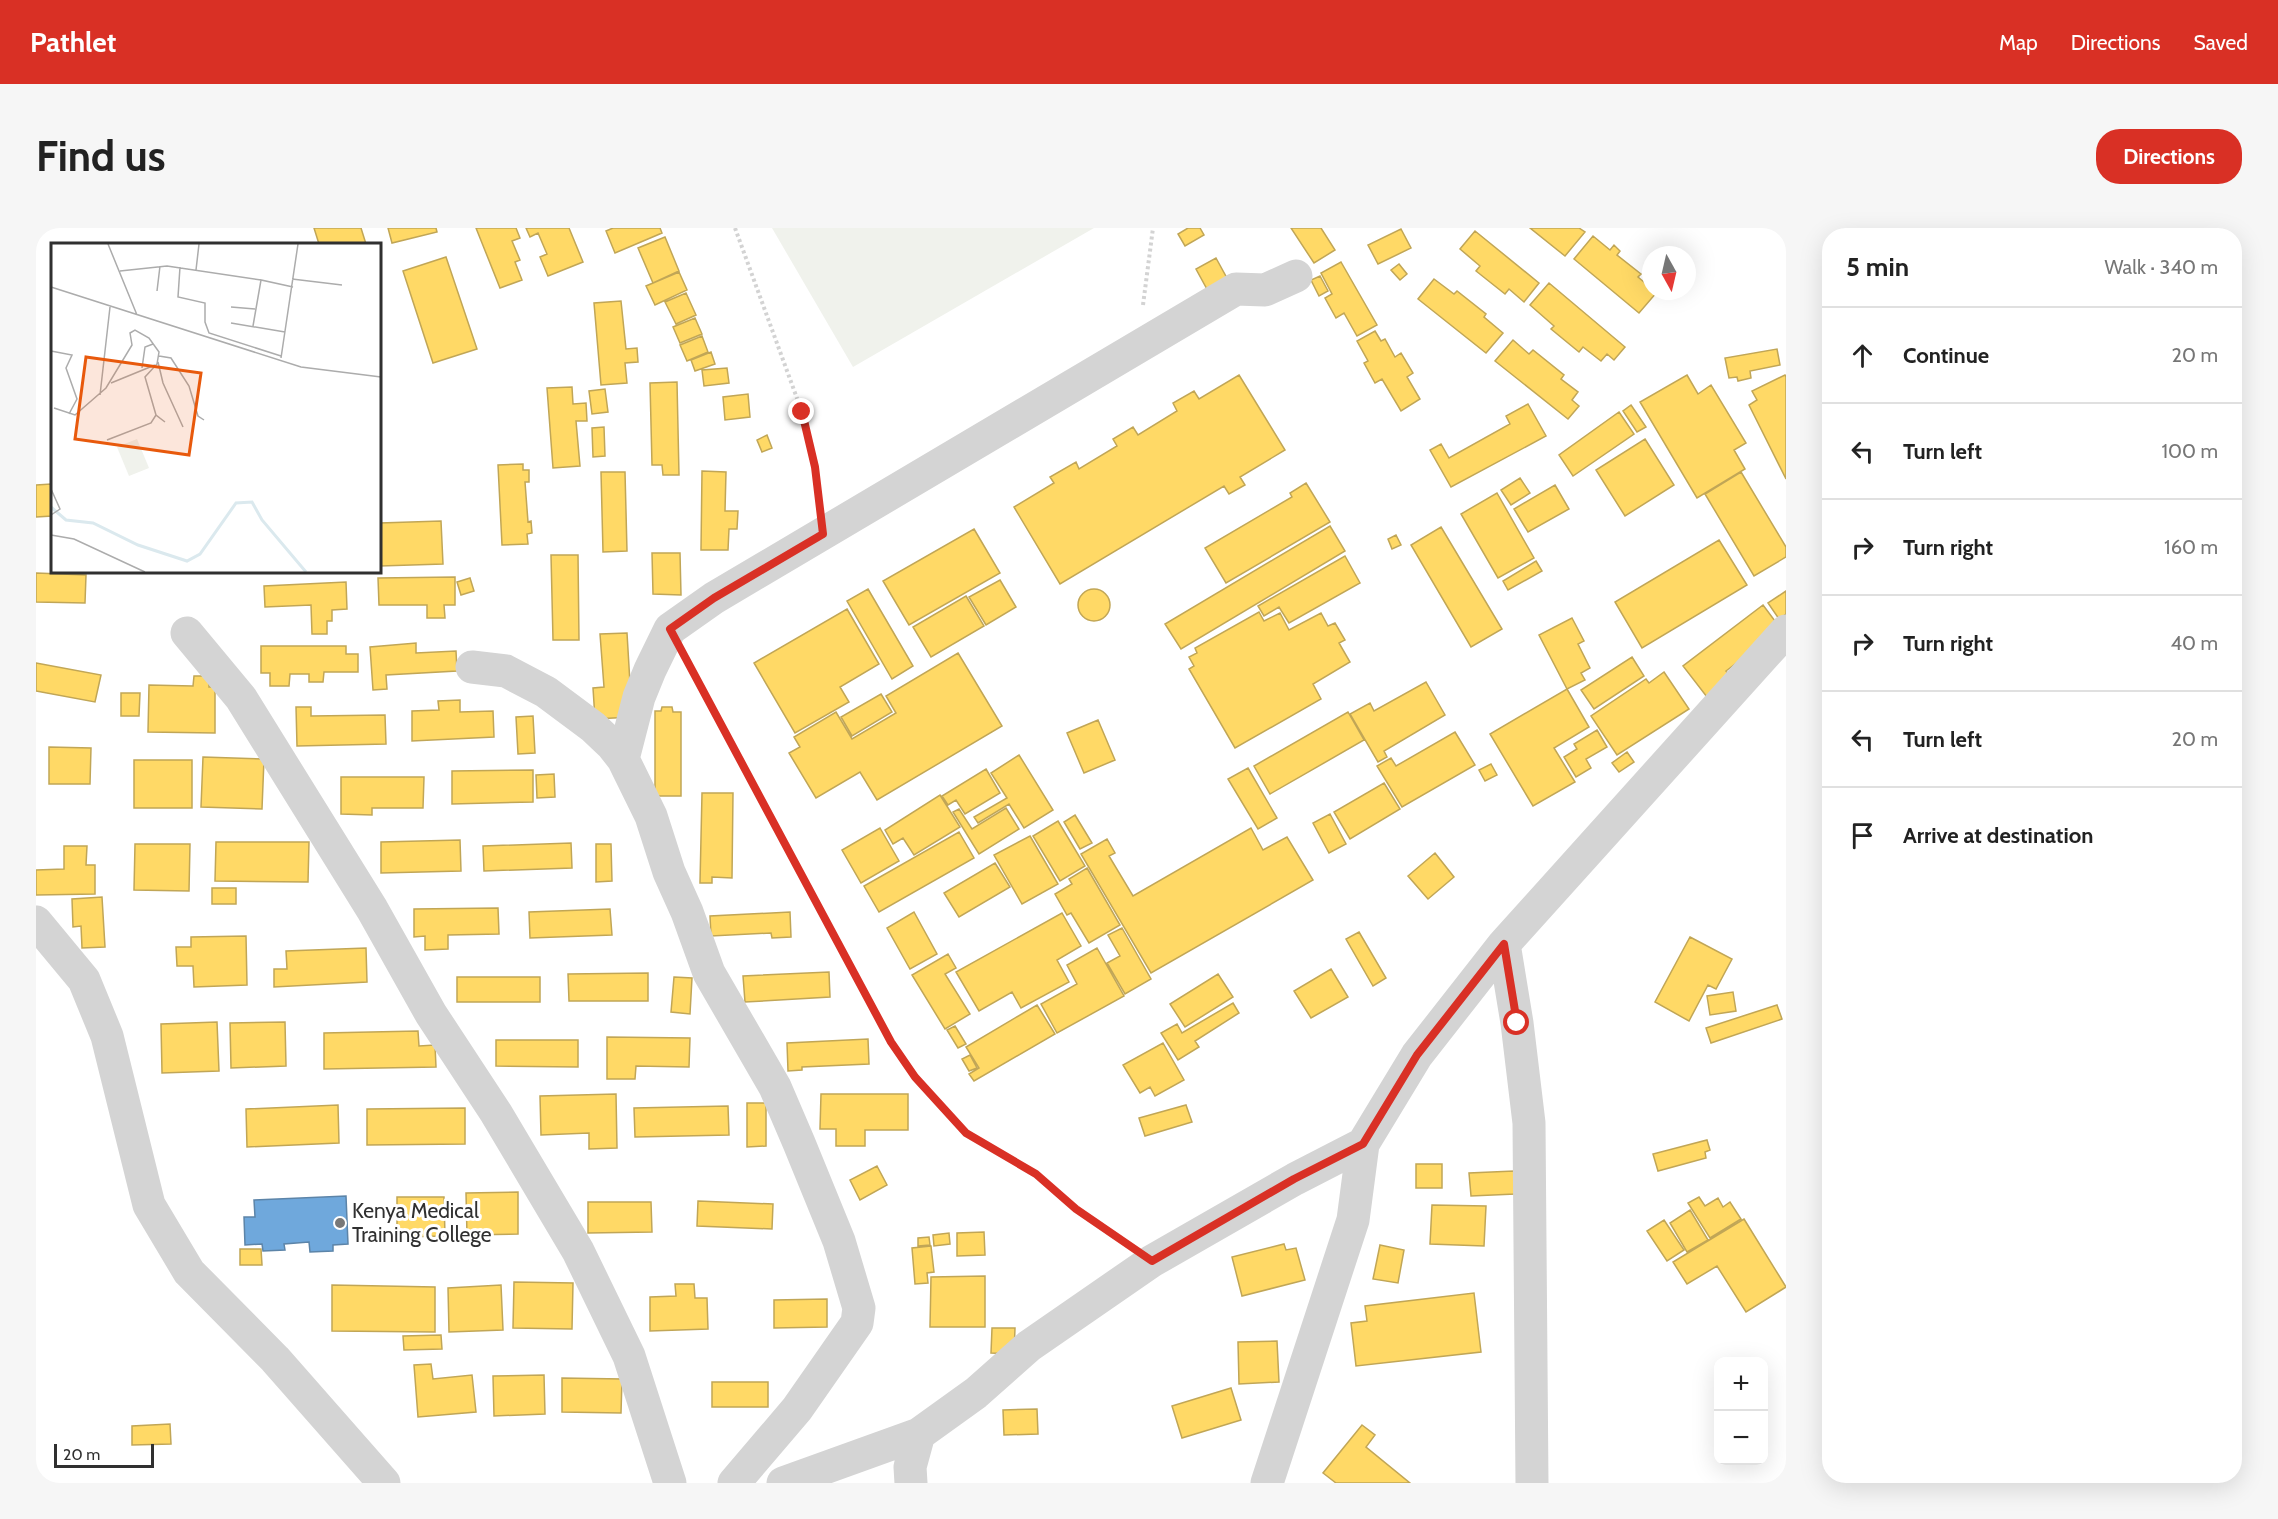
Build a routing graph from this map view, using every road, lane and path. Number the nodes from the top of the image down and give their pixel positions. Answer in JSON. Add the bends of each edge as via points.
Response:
{"nodes":[{"id":1,"x":735,"y":228,"type":"edge"},
{"id":2,"x":1154,"y":228,"type":"edge"},
{"id":3,"x":1296,"y":276,"type":"dead end"},
{"id":4,"x":1137,"y":348,"type":"junction"},
{"id":5,"x":823,"y":534,"type":"junction"},
{"id":6,"x":670,"y":629,"type":"junction"},
{"id":7,"x":1786,"y":631,"type":"edge"},
{"id":8,"x":187,"y":633,"type":"dead end"},
{"id":9,"x":472,"y":667,"type":"dead end"},
{"id":10,"x":623,"y":759,"type":"junction"},
{"id":11,"x":36,"y":922,"type":"edge"},
{"id":12,"x":1504,"y":944,"type":"junction"},
{"id":13,"x":1363,"y":1144,"type":"junction"},
{"id":14,"x":1152,"y":1261,"type":"junction"},
{"id":15,"x":919,"y":1434,"type":"junction"},
{"id":16,"x":384,"y":1483,"type":"edge"},
{"id":17,"x":670,"y":1483,"type":"edge"},
{"id":18,"x":734,"y":1483,"type":"edge"},
{"id":19,"x":783,"y":1483,"type":"edge"},
{"id":20,"x":911,"y":1483,"type":"edge"},
{"id":21,"x":1267,"y":1483,"type":"edge"},
{"id":22,"x":1532,"y":1483,"type":"edge"}],
"edges":[{"from":1,"to":5,"type":"path","via":[[802,412],[815,467]]},
{"from":2,"to":4,"type":"path"},
{"from":3,"to":4,"type":"street","via":[[1264,290],[1236,289]]},
{"from":4,"to":5,"type":"street"},
{"from":5,"to":6,"type":"street","via":[[714,598]]},
{"from":6,"to":10,"type":"street","via":[[639,697]]},
{"from":6,"to":14,"type":"path","via":[[891,1042],[915,1077],[966,1133],[1036,1174],[1076,1209]]},
{"from":7,"to":12,"type":"street"},
{"from":8,"to":17,"type":"street","via":[[241,698],[578,1251],[629,1356]]},
{"from":9,"to":10,"type":"street","via":[[506,671],[546,692],[592,727]]},
{"from":10,"to":18,"type":"street","via":[[651,816],[709,974],[775,1087],[800,1143],[839,1241],[859,1308],[857,1323],[797,1409]]},
{"from":11,"to":16,"type":"street","via":[[84,980],[107,1036],[149,1204],[189,1272],[275,1359]]},
{"from":12,"to":13,"type":"street","via":[[1417,1055]]},
{"from":12,"to":22,"type":"street","via":[[1529,1123]]},
{"from":13,"to":14,"type":"street"},
{"from":13,"to":21,"type":"street","via":[[1353,1220]]},
{"from":14,"to":15,"type":"street","via":[[1029,1346],[976,1393]]},
{"from":15,"to":19,"type":"street"},
{"from":15,"to":20,"type":"street","via":[[910,1467]]}]}
